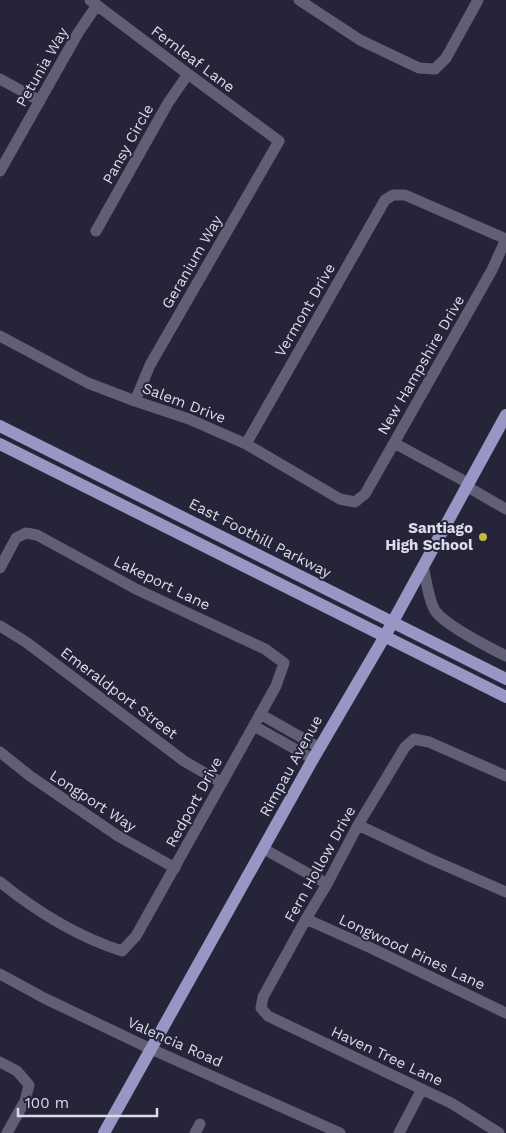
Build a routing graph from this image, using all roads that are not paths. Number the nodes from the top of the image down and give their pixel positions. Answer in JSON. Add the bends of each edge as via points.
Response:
{"nodes":[{"id":1,"x":299,"y":0,"type":"edge"},
{"id":2,"x":478,"y":0,"type":"edge"},
{"id":3,"x":93,"y":3,"type":"edge"},
{"id":4,"x":188,"y":74,"type":"junction"},
{"id":5,"x":0,"y":79,"type":"edge"},
{"id":6,"x":40,"y":101,"type":"junction"},
{"id":7,"x":279,"y":141,"type":"joint"},
{"id":8,"x":0,"y":171,"type":"edge"},
{"id":9,"x":96,"y":231,"type":"dead end"},
{"id":10,"x":506,"y":239,"type":"edge"},
{"id":11,"x":0,"y":336,"type":"edge"},
{"id":12,"x":135,"y":401,"type":"junction"},
{"id":13,"x":506,"y":415,"type":"edge"},
{"id":14,"x":0,"y":426,"type":"edge"},
{"id":15,"x":394,"y":443,"type":"junction"},
{"id":16,"x":0,"y":444,"type":"edge"},
{"id":17,"x":246,"y":444,"type":"junction"},
{"id":18,"x":467,"y":485,"type":"junction"},
{"id":19,"x":355,"y":502,"type":"joint"},
{"id":20,"x":506,"y":509,"type":"edge"},
{"id":21,"x":423,"y":566,"type":"junction"},
{"id":22,"x":0,"y":568,"type":"edge"},
{"id":23,"x":393,"y":622,"type":"junction"},
{"id":24,"x":0,"y":626,"type":"edge"},
{"id":25,"x":385,"y":636,"type":"junction"},
{"id":26,"x":506,"y":656,"type":"edge"},
{"id":27,"x":284,"y":663,"type":"joint"},
{"id":28,"x":506,"y":679,"type":"edge"},
{"id":29,"x":506,"y":697,"type":"edge"},
{"id":30,"x":260,"y":714,"type":"junction"},
{"id":31,"x":254,"y":726,"type":"junction"},
{"id":32,"x":285,"y":728,"type":"junction"},
{"id":33,"x":280,"y":740,"type":"junction"},
{"id":34,"x":0,"y":752,"type":"edge"},
{"id":35,"x":316,"y":753,"type":"junction"},
{"id":36,"x":506,"y":776,"type":"edge"},
{"id":37,"x":222,"y":783,"type":"junction"},
{"id":38,"x":358,"y":825,"type":"junction"},
{"id":39,"x":264,"y":849,"type":"junction"},
{"id":40,"x":174,"y":868,"type":"junction"},
{"id":41,"x":327,"y":884,"type":"junction"},
{"id":42,"x":2,"y":887,"type":"edge"},
{"id":43,"x":506,"y":892,"type":"edge"},
{"id":44,"x":306,"y":919,"type":"junction"},
{"id":45,"x":0,"y":974,"type":"edge"},
{"id":46,"x":261,"y":1008,"type":"joint"},
{"id":47,"x":506,"y":1013,"type":"edge"},
{"id":48,"x":151,"y":1049,"type":"junction"},
{"id":49,"x":0,"y":1062,"type":"edge"},
{"id":50,"x":422,"y":1089,"type":"junction"},
{"id":51,"x":7,"y":1133,"type":"edge"},
{"id":52,"x":104,"y":1133,"type":"edge"},
{"id":53,"x":340,"y":1133,"type":"edge"},
{"id":54,"x":399,"y":1133,"type":"edge"},
{"id":55,"x":499,"y":1133,"type":"edge"}],
"edges":[{"from":1,"to":2,"type":"street","via":[[360,40],[419,68],[435,69],[446,58]]},
{"from":3,"to":4,"type":"street","name":"Fernleaf Lane"},
{"from":3,"to":6,"type":"street","name":"Petunia Way"},
{"from":4,"to":7,"type":"street","name":"Fernleaf Lane"},
{"from":4,"to":9,"type":"street","name":"Pansy Circle","via":[[168,103]]},
{"from":5,"to":6,"type":"street"},
{"from":6,"to":8,"type":"street","name":"Petunia Way"},
{"from":7,"to":12,"type":"street","name":"Geranium Way","via":[[150,365]]},
{"from":10,"to":15,"type":"street","name":"New Hampshire Drive","via":[[492,270]]},
{"from":10,"to":17,"type":"street","name":"Vermont Drive","via":[[405,195],[393,195],[385,200]]},
{"from":11,"to":12,"type":"street","name":"Salem Drive","via":[[88,383]]},
{"from":12,"to":17,"type":"street","name":"Salem Drive"},
{"from":13,"to":18,"type":"main road","name":"Rimpau Avenue"},
{"from":14,"to":23,"type":"main road","name":"East Foothill Parkway"},
{"from":15,"to":18,"type":"street"},
{"from":15,"to":19,"type":"street","name":"New Hampshire Drive","via":[[365,494]]},
{"from":16,"to":25,"type":"main road","name":"East Foothill Parkway"},
{"from":17,"to":19,"type":"street","name":"Salem Drive","via":[[340,499]]},
{"from":18,"to":20,"type":"street"},
{"from":18,"to":21,"type":"main road","name":"Rimpau Avenue"},
{"from":21,"to":23,"type":"main road","name":"Rimpau Avenue"},
{"from":21,"to":26,"type":"street","via":[[436,611],[466,634]]},
{"from":22,"to":27,"type":"street","name":"Lakeport Lane","via":[[16,538],[26,533],[37,535],[136,589],[265,649]]},
{"from":23,"to":25,"type":"main road","name":"Rimpau Avenue"},
{"from":23,"to":28,"type":"main road","name":"East Foothill Parkway"},
{"from":24,"to":37,"type":"street","name":"Emeraldport Street","via":[[184,761]]},
{"from":25,"to":29,"type":"main road","name":"East Foothill Parkway"},
{"from":25,"to":35,"type":"main road","name":"Rimpau Avenue"},
{"from":27,"to":30,"type":"street","name":"Redport Drive","via":[[276,686]]},
{"from":30,"to":31,"type":"street","name":"Redport Drive"},
{"from":30,"to":32,"type":"street"},
{"from":31,"to":33,"type":"street"},
{"from":31,"to":37,"type":"street","name":"Redport Drive"},
{"from":32,"to":33,"type":"street"},
{"from":32,"to":35,"type":"street"},
{"from":33,"to":35,"type":"street"},
{"from":34,"to":40,"type":"street","name":"Longport Way","via":[[118,836]]},
{"from":35,"to":39,"type":"main road","name":"Rimpau Avenue"},
{"from":36,"to":38,"type":"street","name":"Fern Hollow Drive","via":[[429,742],[414,739],[405,747]]},
{"from":37,"to":40,"type":"street","name":"Redport Drive"},
{"from":38,"to":41,"type":"street","name":"Fern Hollow Drive"},
{"from":38,"to":43,"type":"street"},
{"from":39,"to":41,"type":"street"},
{"from":39,"to":48,"type":"main road","name":"Rimpau Avenue"},
{"from":40,"to":42,"type":"street","name":"Redport Drive","via":[[136,936],[122,951],[104,946],[50,918]]},
{"from":41,"to":44,"type":"street","name":"Fern Hollow Drive"},
{"from":44,"to":46,"type":"street","name":"Fern Hollow Drive","via":[[263,997]]},
{"from":44,"to":47,"type":"street","name":"Longwood Pines Lane"},
{"from":45,"to":48,"type":"street","name":"Valencia Road"},
{"from":46,"to":50,"type":"street","name":"Haven Tree Lane","via":[[268,1016]]},
{"from":48,"to":52,"type":"main road","name":"Rimpau Avenue"},
{"from":48,"to":53,"type":"street","name":"Valencia Road"},
{"from":49,"to":51,"type":"street","via":[[17,1071],[28,1085],[25,1101]]},
{"from":50,"to":54,"type":"street"},
{"from":50,"to":55,"type":"street","name":"Haven Tree Lane"}]}
